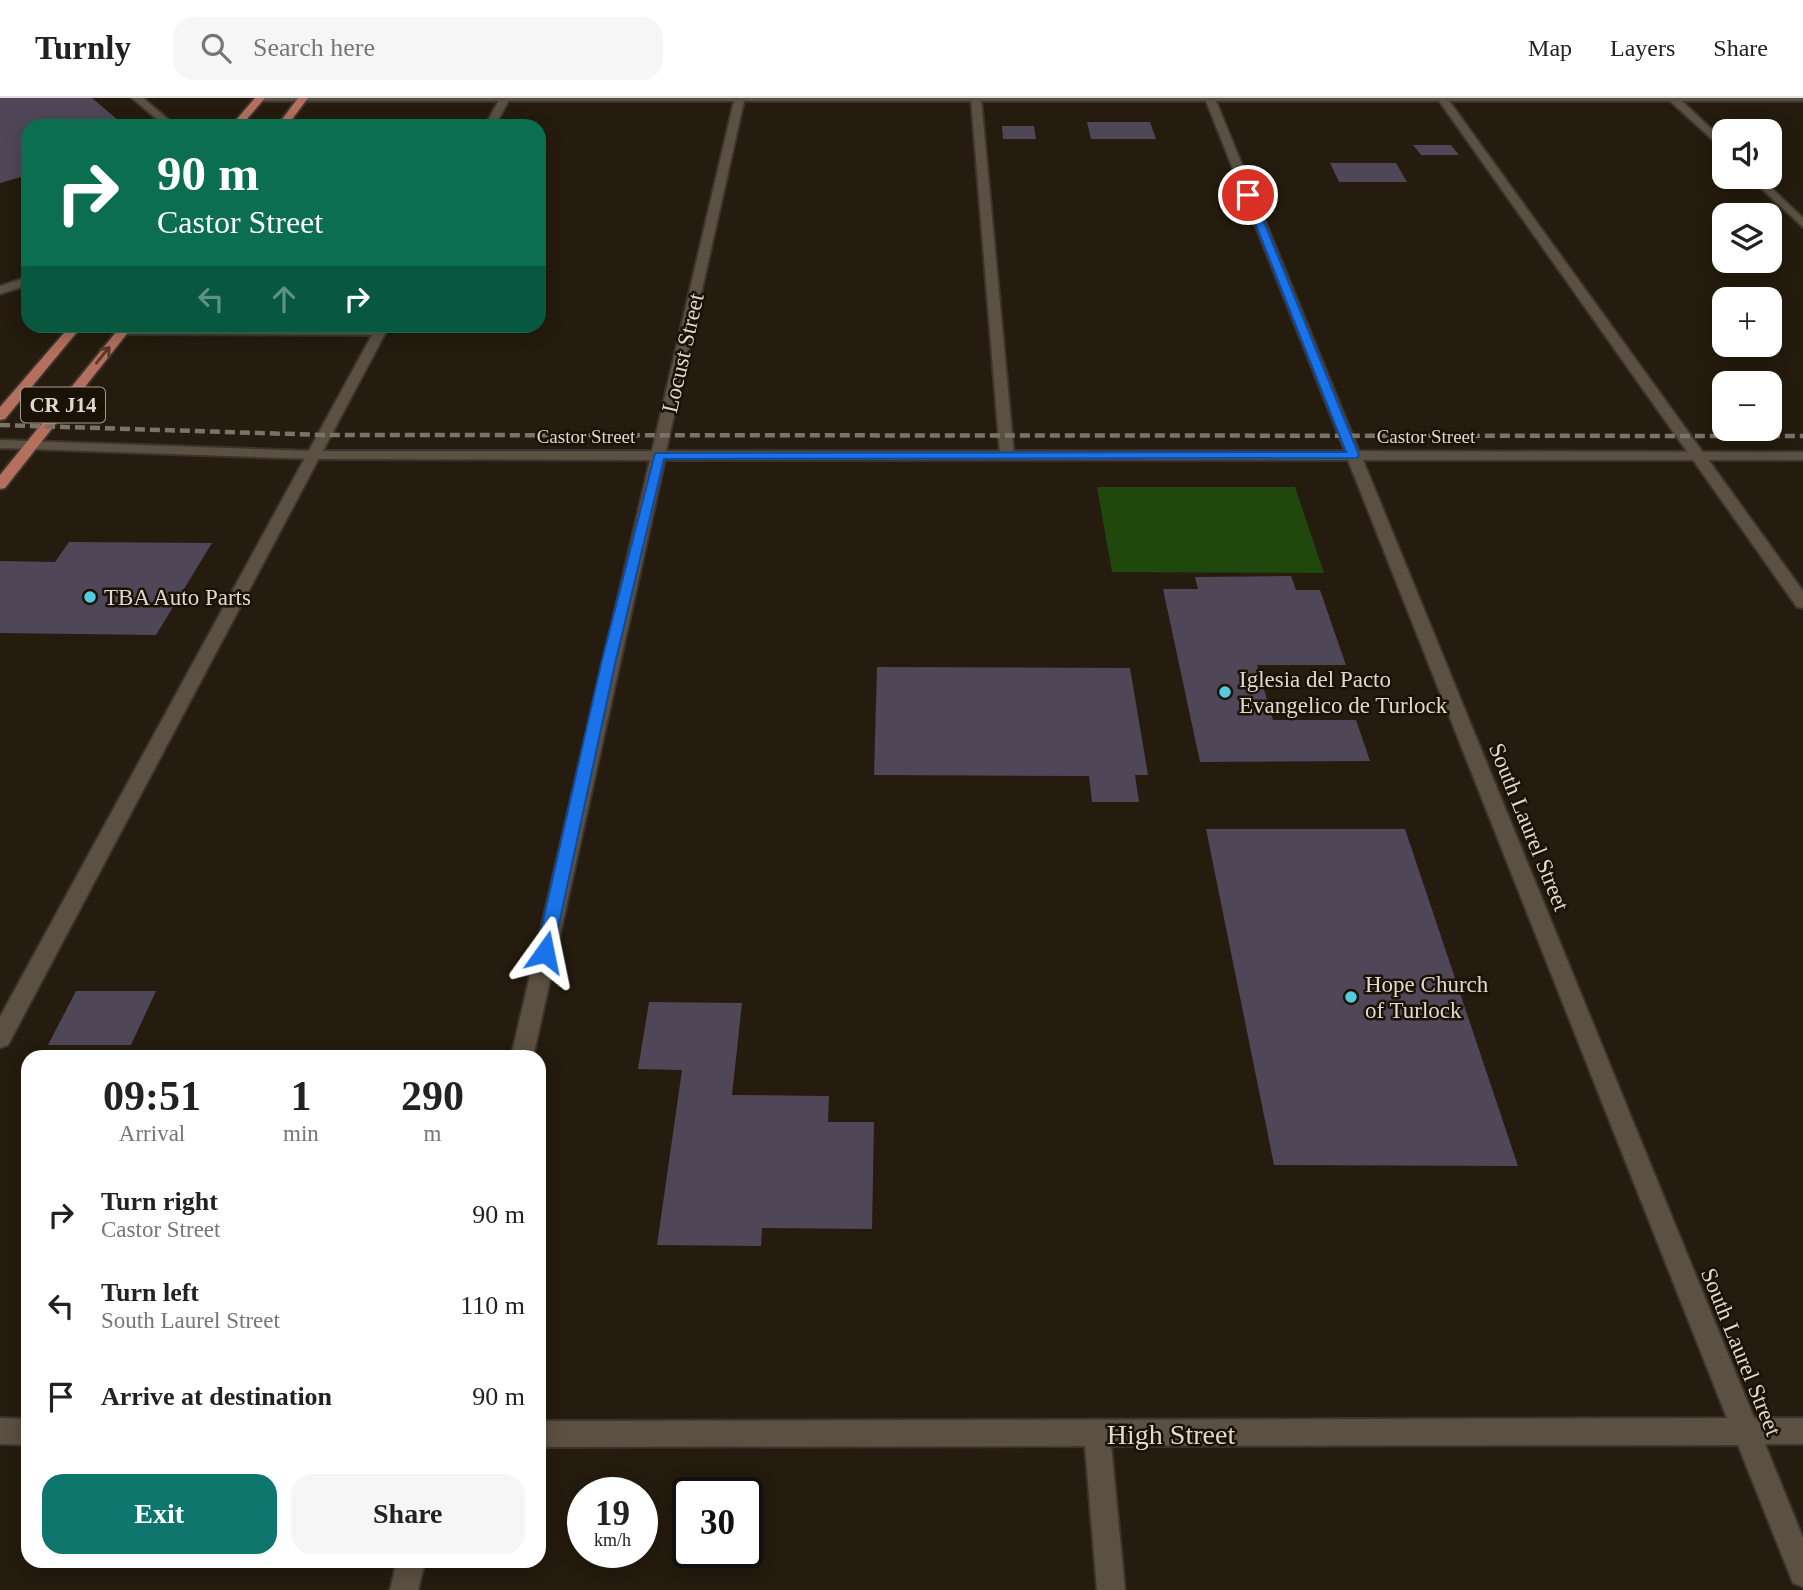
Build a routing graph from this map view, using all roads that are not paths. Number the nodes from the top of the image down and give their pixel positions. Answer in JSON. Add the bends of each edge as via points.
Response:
{"nodes":[{"id":1,"x":137,"y":98,"type":"edge"},
{"id":2,"x":260,"y":98,"type":"edge"},
{"id":3,"x":303,"y":98,"type":"edge"},
{"id":4,"x":505,"y":98,"type":"edge"},
{"id":5,"x":740,"y":98,"type":"edge"},
{"id":6,"x":976,"y":98,"type":"edge"},
{"id":7,"x":1036,"y":98,"type":"edge"},
{"id":8,"x":1210,"y":98,"type":"edge"},
{"id":9,"x":1442,"y":98,"type":"edge"},
{"id":10,"x":1673,"y":98,"type":"edge"},
{"id":11,"x":1803,"y":98,"type":"edge"},
{"id":12,"x":162,"y":119,"type":"edge"},
{"id":13,"x":242,"y":119,"type":"edge"},
{"id":14,"x":287,"y":119,"type":"edge"},
{"id":15,"x":494,"y":119,"type":"edge"},
{"id":16,"x":1712,"y":135,"type":"edge"},
{"id":17,"x":1767,"y":189,"type":"edge"},
{"id":18,"x":1803,"y":224,"type":"edge"},
{"id":19,"x":21,"y":283,"type":"edge"},
{"id":20,"x":0,"y":290,"type":"edge"},
{"id":21,"x":70,"y":333,"type":"edge"},
{"id":22,"x":121,"y":333,"type":"edge"},
{"id":23,"x":379,"y":333,"type":"edge"},
{"id":24,"x":0,"y":416,"type":"edge"},
{"id":25,"x":0,"y":444,"type":"edge"},
{"id":26,"x":31,"y":445,"type":"junction"},
{"id":27,"x":1007,"y":454,"type":"junction"},
{"id":28,"x":313,"y":455,"type":"junction"},
{"id":29,"x":659,"y":455,"type":"junction"},
{"id":30,"x":1353,"y":455,"type":"junction"},
{"id":31,"x":1697,"y":456,"type":"junction"},
{"id":32,"x":1803,"y":456,"type":"edge"},
{"id":33,"x":0,"y":485,"type":"edge"},
{"id":34,"x":1803,"y":603,"type":"edge"},
{"id":35,"x":0,"y":1038,"type":"edge"},
{"id":36,"x":524,"y":1050,"type":"edge"},
{"id":37,"x":1803,"y":1431,"type":"edge"},
{"id":38,"x":0,"y":1432,"type":"edge"},
{"id":39,"x":21,"y":1432,"type":"edge"},
{"id":40,"x":1746,"y":1432,"type":"junction"},
{"id":41,"x":546,"y":1434,"type":"edge"},
{"id":42,"x":1097,"y":1434,"type":"junction"},
{"id":43,"x":409,"y":1568,"type":"edge"},
{"id":44,"x":1803,"y":1573,"type":"edge"},
{"id":45,"x":404,"y":1590,"type":"edge"},
{"id":46,"x":1111,"y":1590,"type":"edge"}],
"edges":[{"from":1,"to":12,"type":"street"},
{"from":2,"to":3,"type":"street"},
{"from":2,"to":13,"type":"main road"},
{"from":3,"to":4,"type":"street"},
{"from":3,"to":14,"type":"main road"},
{"from":4,"to":5,"type":"street"},
{"from":4,"to":15,"type":"street"},
{"from":5,"to":6,"type":"street"},
{"from":5,"to":29,"type":"street","name":"Locust Street"},
{"from":6,"to":7,"type":"street"},
{"from":6,"to":27,"type":"street"},
{"from":7,"to":8,"type":"street"},
{"from":8,"to":9,"type":"street"},
{"from":8,"to":30,"type":"street","name":"South Laurel Street"},
{"from":9,"to":10,"type":"street"},
{"from":9,"to":31,"type":"street"},
{"from":10,"to":11,"type":"street"},
{"from":10,"to":16,"type":"street"},
{"from":17,"to":18,"type":"street"},
{"from":19,"to":20,"type":"street"},
{"from":21,"to":24,"type":"main road","number":"CR J14"},
{"from":26,"to":22,"type":"main road","number":"CR J14","one_way":true},
{"from":23,"to":28,"type":"street"},
{"from":25,"to":26,"type":"street","name":"Castor Street"},
{"from":26,"to":28,"type":"street","name":"Castor Street"},
{"from":26,"to":33,"type":"main road","number":"CR J14"},
{"from":27,"to":29,"type":"street","name":"Castor Street"},
{"from":27,"to":30,"type":"street","name":"Castor Street"},
{"from":28,"to":29,"type":"street","name":"Castor Street"},
{"from":28,"to":35,"type":"street"},
{"from":29,"to":36,"type":"street","name":"Locust Street"},
{"from":30,"to":31,"type":"street","name":"Castor Street"},
{"from":30,"to":40,"type":"street","name":"South Laurel Street"},
{"from":31,"to":32,"type":"street","name":"Castor Street"},
{"from":31,"to":34,"type":"street"},
{"from":37,"to":40,"type":"street","name":"High Street"},
{"from":38,"to":39,"type":"street"},
{"from":40,"to":42,"type":"street","name":"High Street"},
{"from":40,"to":44,"type":"street","name":"South Laurel Street"},
{"from":41,"to":42,"type":"street","name":"High Street"},
{"from":42,"to":46,"type":"street"},
{"from":43,"to":45,"type":"street"}]}
